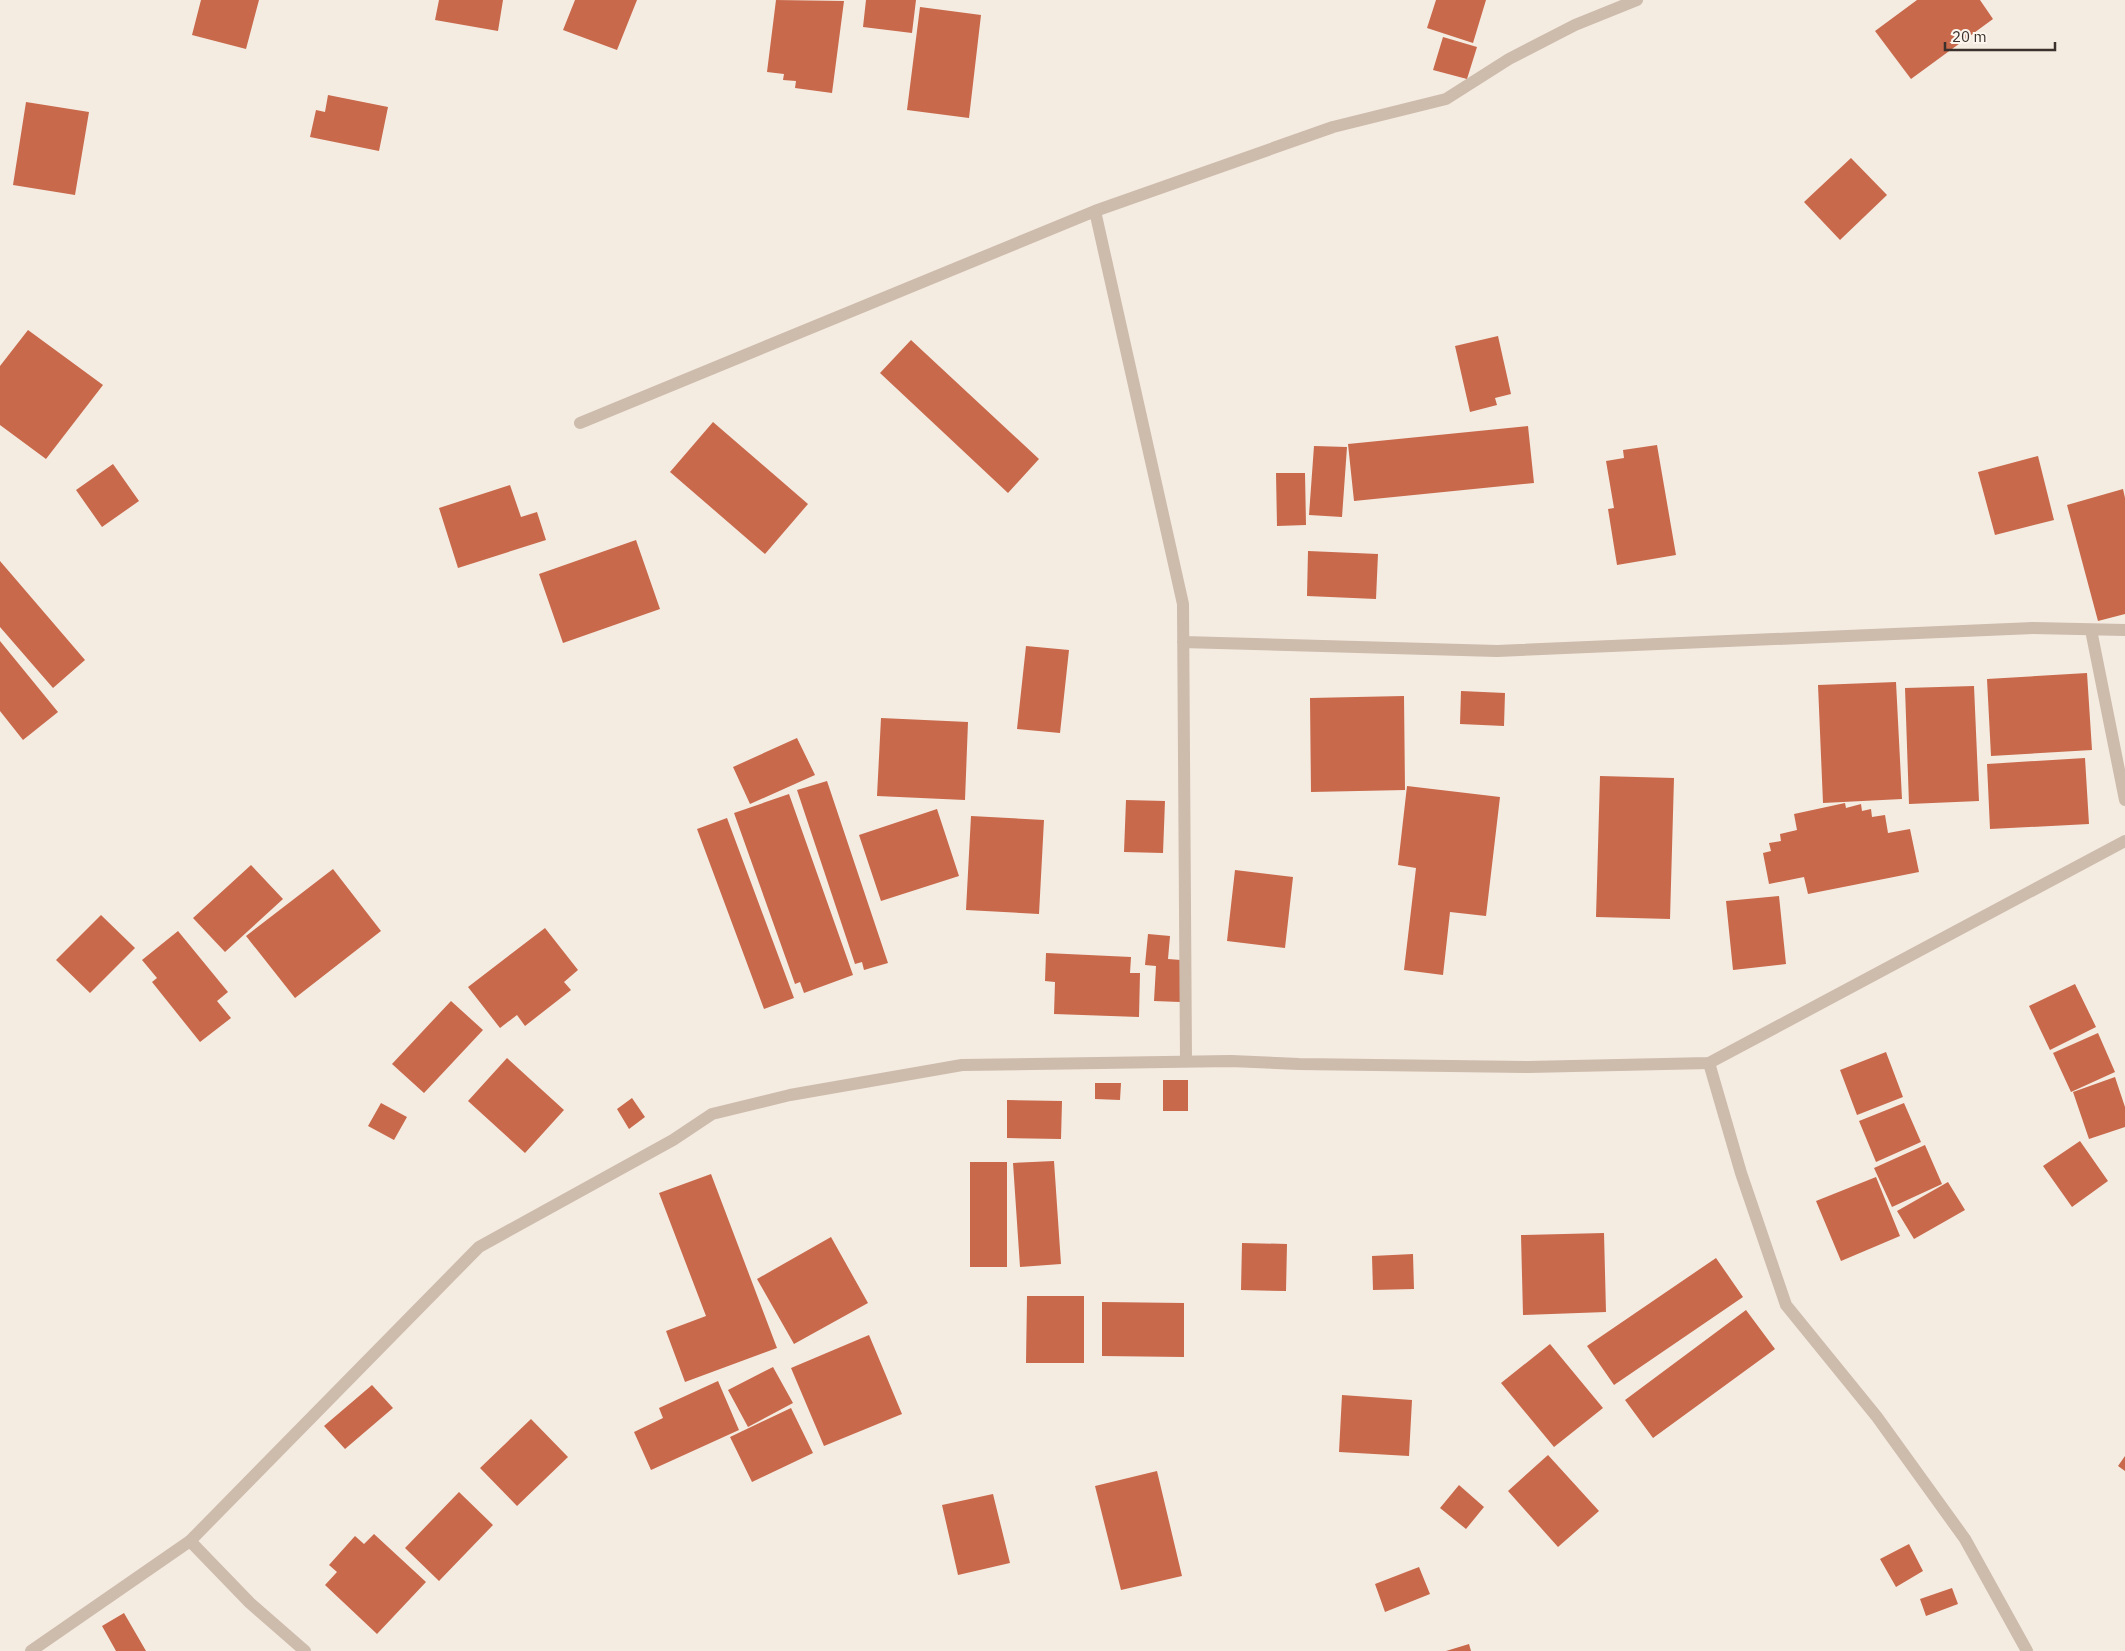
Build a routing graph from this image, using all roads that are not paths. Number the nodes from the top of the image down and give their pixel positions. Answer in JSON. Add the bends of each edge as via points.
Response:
{"nodes":[{"id":1,"x":1637,"y":0,"type":"edge"},
{"id":2,"x":1095,"y":211,"type":"junction"},
{"id":3,"x":580,"y":423,"type":"dead end"},
{"id":4,"x":2091,"y":630,"type":"junction"},
{"id":5,"x":2125,"y":630,"type":"edge"},
{"id":6,"x":1183,"y":642,"type":"junction"},
{"id":7,"x":2125,"y":800,"type":"edge"},
{"id":8,"x":2125,"y":841,"type":"edge"},
{"id":9,"x":1186,"y":1061,"type":"junction"},
{"id":10,"x":1709,"y":1063,"type":"junction"},
{"id":11,"x":190,"y":1540,"type":"junction"},
{"id":12,"x":31,"y":1651,"type":"edge"},
{"id":13,"x":304,"y":1651,"type":"edge"},
{"id":14,"x":2027,"y":1651,"type":"edge"}],
"edges":[{"from":1,"to":2,"type":"street","via":[[1575,25],[1509,59],[1446,99],[1333,127]]},
{"from":2,"to":3,"type":"street"},
{"from":2,"to":6,"type":"street","via":[[1183,604]]},
{"from":4,"to":5,"type":"street"},
{"from":4,"to":6,"type":"street","via":[[2033,628],[1497,651]]},
{"from":4,"to":7,"type":"street"},
{"from":6,"to":9,"type":"street"},
{"from":8,"to":10,"type":"street"},
{"from":9,"to":10,"type":"street","via":[[1528,1068]]},
{"from":9,"to":11,"type":"street","via":[[962,1065],[790,1095],[712,1114],[673,1140],[480,1247]]},
{"from":10,"to":14,"type":"street","via":[[1741,1172],[1786,1305],[1877,1417],[1965,1539]]},
{"from":11,"to":12,"type":"street"},
{"from":11,"to":13,"type":"street","via":[[250,1602]]}]}
